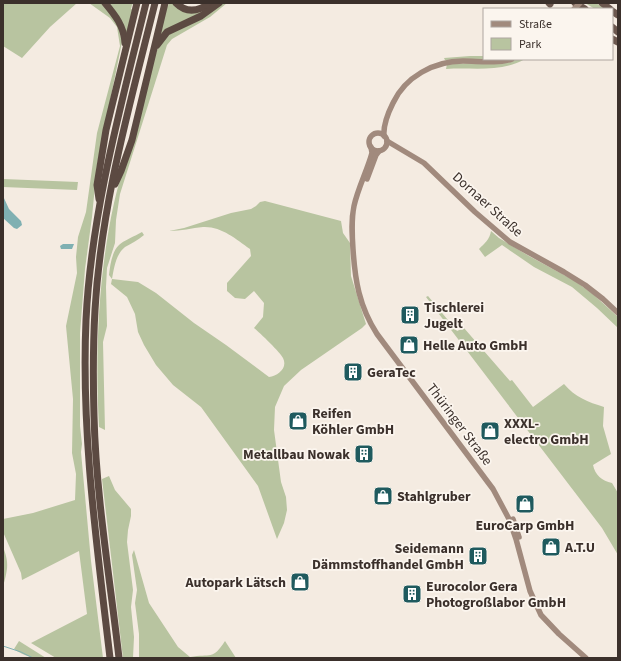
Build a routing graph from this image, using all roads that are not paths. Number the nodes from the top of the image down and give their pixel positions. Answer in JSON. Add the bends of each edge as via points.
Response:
{"nodes":[{"id":1,"x":104,"y":3,"type":"edge"},
{"id":2,"x":136,"y":3,"type":"edge"},
{"id":3,"x":146,"y":3,"type":"edge"},
{"id":4,"x":155,"y":3,"type":"edge"},
{"id":5,"x":165,"y":3,"type":"edge"},
{"id":6,"x":176,"y":3,"type":"edge"},
{"id":7,"x":210,"y":3,"type":"edge"},
{"id":8,"x":219,"y":3,"type":"edge"},
{"id":9,"x":581,"y":3,"type":"edge"},
{"id":10,"x":590,"y":8,"type":"edge"},
{"id":11,"x":125,"y":49,"type":"junction"},
{"id":12,"x":153,"y":50,"type":"junction"},
{"id":13,"x":505,"y":60,"type":"edge"},
{"id":14,"x":386,"y":120,"type":"junction"},
{"id":15,"x":378,"y":133,"type":"junction"},
{"id":16,"x":386,"y":138,"type":"junction"},
{"id":17,"x":371,"y":147,"type":"junction"},
{"id":18,"x":382,"y":150,"type":"junction"},
{"id":19,"x":402,"y":151,"type":"junction"},
{"id":20,"x":111,"y":191,"type":"junction"},
{"id":21,"x":100,"y":209,"type":"junction"},
{"id":22,"x":618,"y":313,"type":"edge"},
{"id":23,"x":527,"y":573,"type":"junction"},
{"id":24,"x":110,"y":658,"type":"edge"},
{"id":25,"x":119,"y":658,"type":"edge"},
{"id":26,"x":586,"y":658,"type":"edge"}],
"edges":[{"from":1,"to":11,"type":"highway","via":[[122,26]]},
{"from":2,"to":11,"type":"highway"},
{"from":3,"to":21,"type":"highway"},
{"from":4,"to":20,"type":"highway","via":[[118,150]]},
{"from":5,"to":12,"type":"highway"},
{"from":6,"to":7,"type":"highway","via":[[182,8],[196,10]]},
{"from":8,"to":12,"type":"highway","via":[[201,16],[167,32]]},
{"from":9,"to":10,"type":"highway"},
{"from":11,"to":21,"type":"highway","via":[[99,166],[97,185]]},
{"from":12,"to":20,"type":"highway","via":[[132,140]]},
{"from":13,"to":14,"type":"main road","via":[[451,62],[429,68],[407,84],[394,100]]},
{"from":14,"to":15,"type":"main road"},
{"from":14,"to":16,"type":"main road"},
{"from":15,"to":16,"type":"main road"},
{"from":15,"to":17,"type":"main road","via":[[370,138]]},
{"from":16,"to":18,"type":"main road"},
{"from":16,"to":19,"type":"main road","name":"Dornaer Straße"},
{"from":17,"to":18,"type":"main road"},
{"from":17,"to":23,"type":"main road","name":"Thüringer Straße","via":[[371,157],[354,204],[352,221],[355,277],[362,303],[377,334],[493,489],[509,520]]},
{"from":18,"to":19,"type":"main road","name":"Dornaer Straße"},
{"from":18,"to":23,"type":"main road","name":"Thüringer Straße","via":[[376,155],[355,221],[359,276],[365,302],[379,331],[500,494],[516,528]]},
{"from":19,"to":22,"type":"main road","name":"Dornaer Straße","via":[[424,163],[510,242],[580,281]]},
{"from":20,"to":25,"type":"highway","via":[[95,309],[94,417],[98,485]]},
{"from":21,"to":24,"type":"highway","via":[[86,318],[86,422]]},
{"from":23,"to":26,"type":"main road","name":"Thüringer Straße","via":[[550,624]]}]}
